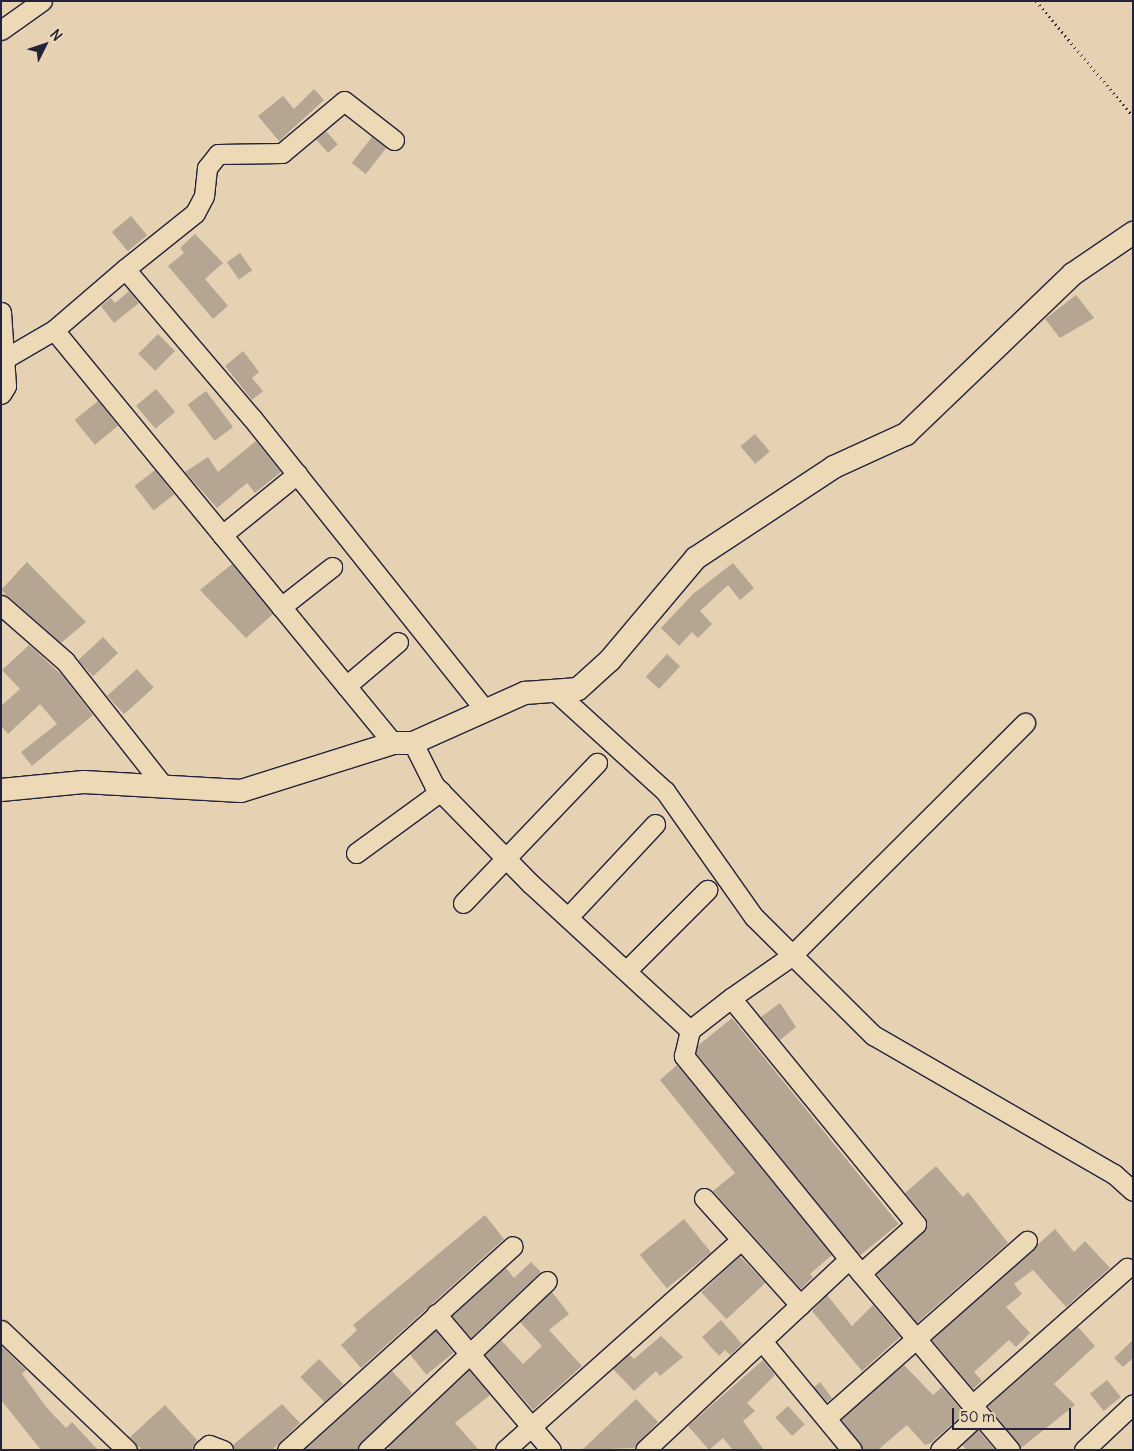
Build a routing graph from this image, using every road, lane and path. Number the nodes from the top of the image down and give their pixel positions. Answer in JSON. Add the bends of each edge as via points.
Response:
{"nodes":[{"id":1,"x":42,"y":1,"type":"edge"},
{"id":2,"x":1036,"y":1,"type":"edge"},
{"id":3,"x":1,"y":30,"type":"edge"},
{"id":4,"x":1133,"y":116,"type":"edge"},
{"id":5,"x":394,"y":140,"type":"dead end"},
{"id":6,"x":1133,"y":232,"type":"edge"},
{"id":7,"x":125,"y":269,"type":"junction"},
{"id":8,"x":1,"y":312,"type":"edge"},
{"id":9,"x":54,"y":330,"type":"junction"},
{"id":10,"x":6,"y":358,"type":"junction"},
{"id":11,"x":1,"y":394,"type":"edge"},
{"id":12,"x":297,"y":474,"type":"junction"},
{"id":13,"x":222,"y":535,"type":"junction"},
{"id":14,"x":332,"y":567,"type":"dead end"},
{"id":15,"x":281,"y":607,"type":"junction"},
{"id":16,"x":4,"y":615,"type":"edge"},
{"id":17,"x":398,"y":642,"type":"dead end"},
{"id":18,"x":346,"y":686,"type":"junction"},
{"id":19,"x":556,"y":691,"type":"junction"},
{"id":20,"x":484,"y":708,"type":"junction"},
{"id":21,"x":1025,"y":723,"type":"dead end"},
{"id":22,"x":403,"y":743,"type":"junction"},
{"id":23,"x":597,"y":763,"type":"dead end"},
{"id":24,"x":164,"y":787,"type":"junction"},
{"id":25,"x":1,"y":790,"type":"edge"},
{"id":26,"x":441,"y":791,"type":"junction"},
{"id":27,"x":655,"y":824,"type":"dead end"},
{"id":28,"x":356,"y":853,"type":"dead end"},
{"id":29,"x":506,"y":858,"type":"junction"},
{"id":30,"x":707,"y":890,"type":"dead end"},
{"id":31,"x":463,"y":902,"type":"dead end"},
{"id":32,"x":569,"y":916,"type":"junction"},
{"id":33,"x":790,"y":956,"type":"junction"},
{"id":34,"x":626,"y":971,"type":"junction"},
{"id":35,"x":731,"y":998,"type":"junction"},
{"id":36,"x":690,"y":1030,"type":"junction"},
{"id":37,"x":1133,"y":1191,"type":"edge"},
{"id":38,"x":704,"y":1198,"type":"dead end"},
{"id":39,"x":741,"y":1240,"type":"junction"},
{"id":40,"x":1027,"y":1242,"type":"dead end"},
{"id":41,"x":513,"y":1246,"type":"dead end"},
{"id":42,"x":855,"y":1266,"type":"junction"},
{"id":43,"x":1127,"y":1268,"type":"dead end"},
{"id":44,"x":547,"y":1281,"type":"dead end"},
{"id":45,"x":800,"y":1305,"type":"junction"},
{"id":46,"x":436,"y":1314,"type":"junction"},
{"id":47,"x":1,"y":1330,"type":"edge"},
{"id":48,"x":916,"y":1339,"type":"junction"},
{"id":49,"x":762,"y":1341,"type":"junction"},
{"id":50,"x":471,"y":1350,"type":"junction"},
{"id":51,"x":1133,"y":1404,"type":"edge"},
{"id":52,"x":976,"y":1409,"type":"junction"},
{"id":53,"x":826,"y":1418,"type":"junction"},
{"id":54,"x":530,"y":1427,"type":"junction"},
{"id":55,"x":127,"y":1450,"type":"edge"},
{"id":56,"x":203,"y":1450,"type":"edge"},
{"id":57,"x":223,"y":1450,"type":"edge"},
{"id":58,"x":287,"y":1450,"type":"edge"},
{"id":59,"x":368,"y":1450,"type":"edge"},
{"id":60,"x":505,"y":1450,"type":"edge"},
{"id":61,"x":551,"y":1450,"type":"edge"},
{"id":62,"x":645,"y":1450,"type":"edge"},
{"id":63,"x":852,"y":1450,"type":"edge"},
{"id":64,"x":940,"y":1450,"type":"edge"},
{"id":65,"x":1010,"y":1450,"type":"edge"},
{"id":66,"x":1084,"y":1450,"type":"edge"}],
"edges":[{"from":1,"to":3,"type":"street"},
{"from":2,"to":4,"type":"path"},
{"from":5,"to":7,"type":"street","via":[[344,101],[282,153],[218,154],[207,168],[204,196],[195,213]]},
{"from":6,"to":19,"type":"street","via":[[1073,274],[906,434],[834,467],[696,558],[610,660],[578,689]]},
{"from":7,"to":9,"type":"street"},
{"from":7,"to":12,"type":"street"},
{"from":8,"to":10,"type":"street"},
{"from":9,"to":10,"type":"street"},
{"from":9,"to":13,"type":"street"},
{"from":10,"to":11,"type":"street","via":[[6,386]]},
{"from":12,"to":13,"type":"street"},
{"from":12,"to":20,"type":"street"},
{"from":13,"to":15,"type":"street"},
{"from":14,"to":15,"type":"street"},
{"from":15,"to":18,"type":"street"},
{"from":16,"to":24,"type":"street","via":[[65,661]]},
{"from":17,"to":18,"type":"street"},
{"from":18,"to":22,"type":"street"},
{"from":19,"to":20,"type":"street","via":[[525,692]]},
{"from":19,"to":33,"type":"street","via":[[665,791],[754,917]]},
{"from":20,"to":22,"type":"street"},
{"from":21,"to":33,"type":"street"},
{"from":22,"to":24,"type":"street","via":[[241,791]]},
{"from":22,"to":26,"type":"street"},
{"from":23,"to":29,"type":"street"},
{"from":24,"to":25,"type":"street","via":[[84,782]]},
{"from":26,"to":28,"type":"street"},
{"from":26,"to":29,"type":"street"},
{"from":27,"to":32,"type":"street"},
{"from":29,"to":31,"type":"street"},
{"from":29,"to":32,"type":"street"},
{"from":30,"to":34,"type":"street"},
{"from":32,"to":34,"type":"street"},
{"from":33,"to":35,"type":"street"},
{"from":33,"to":37,"type":"street","via":[[873,1035],[1114,1174]]},
{"from":34,"to":36,"type":"street"},
{"from":35,"to":36,"type":"street"},
{"from":35,"to":42,"type":"street","via":[[916,1224]]},
{"from":36,"to":42,"type":"street","via":[[684,1056]]},
{"from":38,"to":39,"type":"street"},
{"from":39,"to":45,"type":"street"},
{"from":39,"to":54,"type":"street"},
{"from":40,"to":48,"type":"street"},
{"from":41,"to":46,"type":"street"},
{"from":42,"to":45,"type":"street"},
{"from":42,"to":48,"type":"street"},
{"from":43,"to":52,"type":"street"},
{"from":44,"to":50,"type":"street"},
{"from":45,"to":49,"type":"street"},
{"from":46,"to":50,"type":"street"},
{"from":46,"to":58,"type":"street"},
{"from":47,"to":55,"type":"street"},
{"from":48,"to":52,"type":"street"},
{"from":48,"to":53,"type":"street"},
{"from":49,"to":53,"type":"street"},
{"from":49,"to":62,"type":"street"},
{"from":50,"to":54,"type":"street"},
{"from":50,"to":59,"type":"street"},
{"from":51,"to":66,"type":"street"},
{"from":52,"to":64,"type":"street"},
{"from":52,"to":65,"type":"street"},
{"from":53,"to":63,"type":"street"},
{"from":54,"to":60,"type":"street"},
{"from":54,"to":61,"type":"street"},
{"from":56,"to":57,"type":"street","via":[[209,1445]]}]}
